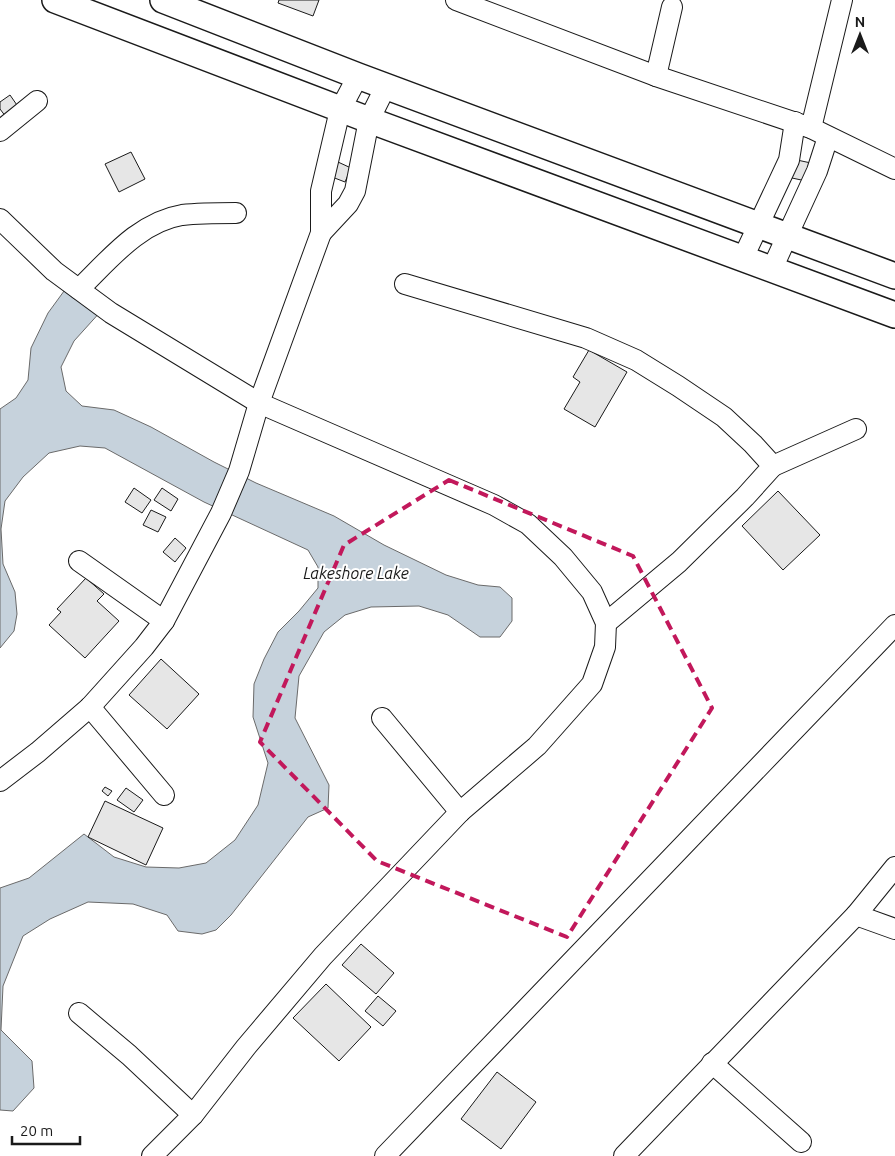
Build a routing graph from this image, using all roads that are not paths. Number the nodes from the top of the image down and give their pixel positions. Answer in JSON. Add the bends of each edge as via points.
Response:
{"nodes":[{"id":1,"x":55,"y":0,"type":"edge"},
{"id":2,"x":163,"y":0,"type":"edge"},
{"id":3,"x":456,"y":0,"type":"edge"},
{"id":4,"x":842,"y":0,"type":"edge"},
{"id":5,"x":672,"y":7,"type":"dead end"},
{"id":6,"x":358,"y":76,"type":"junction"},
{"id":7,"x":656,"y":76,"type":"junction"},
{"id":8,"x":386,"y":86,"type":"junction"},
{"id":9,"x":37,"y":101,"type":"dead end"},
{"id":10,"x":340,"y":110,"type":"junction"},
{"id":11,"x":369,"y":120,"type":"junction"},
{"id":12,"x":811,"y":129,"type":"junction"},
{"id":13,"x":0,"y":131,"type":"edge"},
{"id":14,"x":895,"y":169,"type":"edge"},
{"id":15,"x":236,"y":212,"type":"dead end"},
{"id":16,"x":0,"y":219,"type":"edge"},
{"id":17,"x":759,"y":226,"type":"junction"},
{"id":18,"x":321,"y":232,"type":"junction"},
{"id":19,"x":788,"y":236,"type":"junction"},
{"id":20,"x":743,"y":258,"type":"junction"},
{"id":21,"x":772,"y":269,"type":"junction"},
{"id":22,"x":895,"y":276,"type":"edge"},
{"id":23,"x":405,"y":284,"type":"dead end"},
{"id":24,"x":79,"y":289,"type":"junction"},
{"id":25,"x":895,"y":315,"type":"edge"},
{"id":26,"x":260,"y":403,"type":"junction"},
{"id":27,"x":856,"y":429,"type":"dead end"},
{"id":28,"x":773,"y":466,"type":"junction"},
{"id":29,"x":80,"y":561,"type":"dead end"},
{"id":30,"x":164,"y":621,"type":"junction"},
{"id":31,"x":606,"y":623,"type":"junction"},
{"id":32,"x":895,"y":625,"type":"edge"},
{"id":33,"x":90,"y":707,"type":"junction"},
{"id":34,"x":382,"y":718,"type":"dead end"},
{"id":35,"x":0,"y":781,"type":"edge"},
{"id":36,"x":164,"y":795,"type":"dead end"},
{"id":37,"x":460,"y":812,"type":"junction"},
{"id":38,"x":895,"y":867,"type":"edge"},
{"id":39,"x":856,"y":915,"type":"junction"},
{"id":40,"x":895,"y":929,"type":"edge"},
{"id":41,"x":79,"y":1013,"type":"dead end"},
{"id":42,"x":712,"y":1063,"type":"junction"},
{"id":43,"x":193,"y":1115,"type":"junction"},
{"id":44,"x":801,"y":1142,"type":"dead end"},
{"id":45,"x":152,"y":1156,"type":"edge"},
{"id":46,"x":385,"y":1156,"type":"edge"},
{"id":47,"x":624,"y":1156,"type":"edge"}],
"edges":[{"from":1,"to":10,"type":"street"},
{"from":2,"to":6,"type":"street"},
{"from":3,"to":7,"type":"street"},
{"from":4,"to":12,"type":"street"},
{"from":5,"to":7,"type":"street"},
{"from":6,"to":8,"type":"street"},
{"from":6,"to":10,"type":"street"},
{"from":7,"to":12,"type":"street"},
{"from":8,"to":11,"type":"street"},
{"from":8,"to":17,"type":"street"},
{"from":9,"to":13,"type":"street"},
{"from":10,"to":11,"type":"street"},
{"from":10,"to":18,"type":"street","via":[[321,191]]},
{"from":11,"to":18,"type":"street","via":[[355,191],[348,204]]},
{"from":11,"to":20,"type":"street"},
{"from":12,"to":14,"type":"street"},
{"from":12,"to":17,"type":"street","via":[[789,160]]},
{"from":12,"to":19,"type":"street","via":[[817,171]]},
{"from":15,"to":24,"type":"street","via":[[181,216],[149,228],[133,237]]},
{"from":16,"to":24,"type":"street","via":[[54,271]]},
{"from":17,"to":19,"type":"street"},
{"from":17,"to":20,"type":"street"},
{"from":18,"to":26,"type":"street"},
{"from":19,"to":21,"type":"street"},
{"from":19,"to":22,"type":"street"},
{"from":20,"to":21,"type":"street"},
{"from":21,"to":25,"type":"street"},
{"from":23,"to":28,"type":"street","via":[[586,338],[636,360],[724,418]]},
{"from":24,"to":26,"type":"street","via":[[111,313]]},
{"from":26,"to":30,"type":"street","via":[[239,471],[221,513]]},
{"from":26,"to":31,"type":"street","via":[[494,505],[528,524],[563,557],[592,592]]},
{"from":27,"to":28,"type":"street"},
{"from":28,"to":31,"type":"street","via":[[679,562]]},
{"from":29,"to":30,"type":"street"},
{"from":30,"to":33,"type":"street"},
{"from":31,"to":37,"type":"street","via":[[606,647],[592,684],[537,746]]},
{"from":32,"to":46,"type":"street"},
{"from":33,"to":35,"type":"street"},
{"from":33,"to":36,"type":"street"},
{"from":34,"to":37,"type":"street"},
{"from":37,"to":43,"type":"street","via":[[323,956]]},
{"from":38,"to":39,"type":"street"},
{"from":39,"to":40,"type":"street"},
{"from":39,"to":42,"type":"street"},
{"from":41,"to":43,"type":"street"},
{"from":42,"to":44,"type":"street"},
{"from":42,"to":47,"type":"street"},
{"from":43,"to":45,"type":"street"}]}
